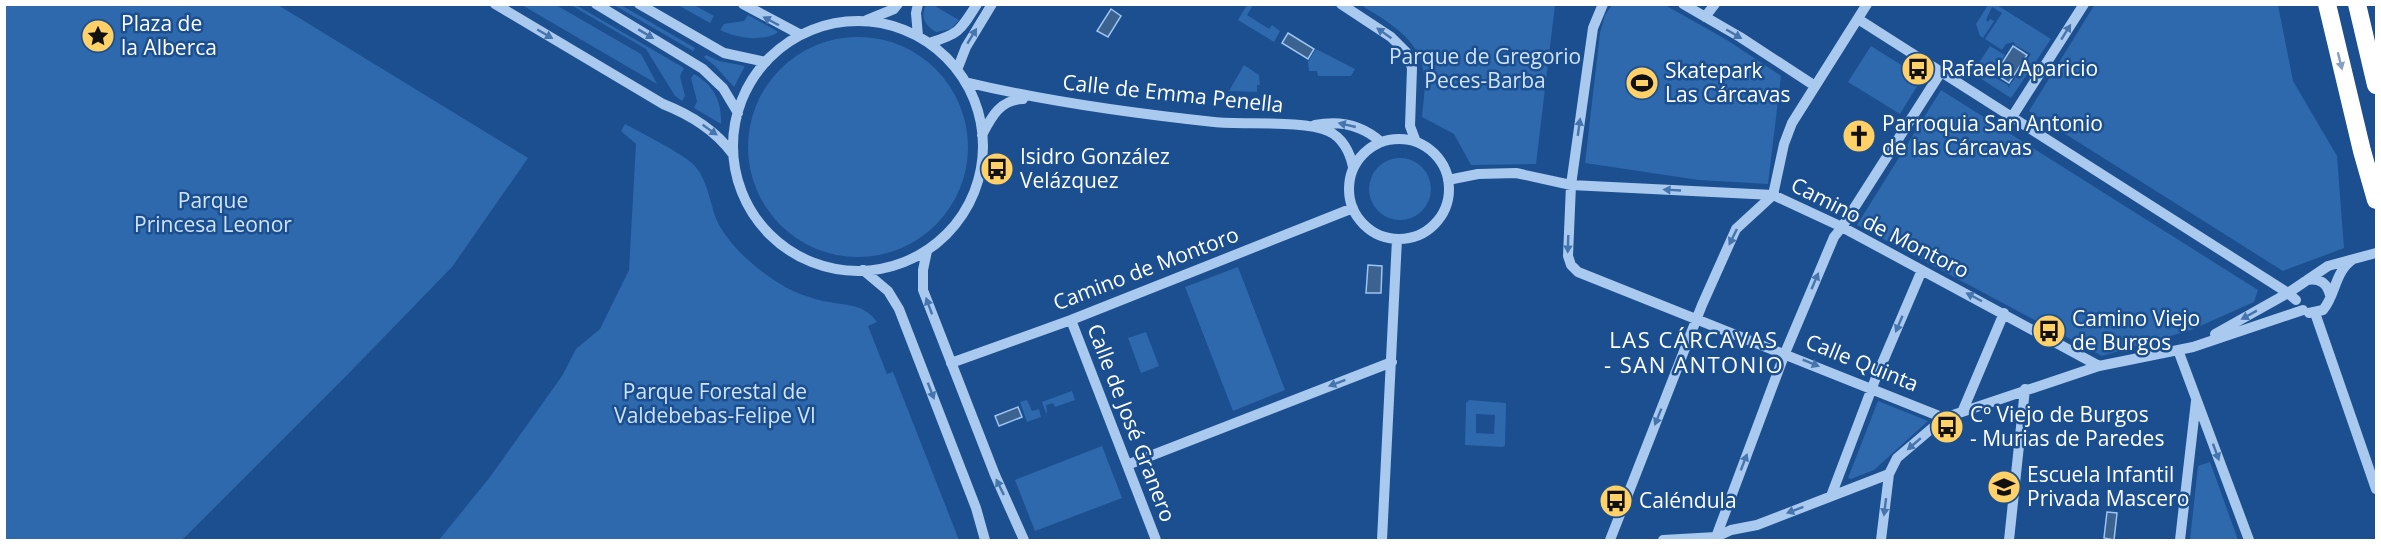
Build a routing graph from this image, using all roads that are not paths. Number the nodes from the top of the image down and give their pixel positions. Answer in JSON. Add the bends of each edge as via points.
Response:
{"nodes":[{"id":1,"x":495,"y":4,"type":"edge"},
{"id":2,"x":596,"y":4,"type":"edge"},
{"id":3,"x":639,"y":4,"type":"edge"},
{"id":4,"x":743,"y":4,"type":"edge"},
{"id":5,"x":898,"y":4,"type":"edge"},
{"id":6,"x":918,"y":4,"type":"edge"},
{"id":7,"x":976,"y":4,"type":"edge"},
{"id":8,"x":992,"y":4,"type":"edge"},
{"id":9,"x":1341,"y":4,"type":"edge"},
{"id":10,"x":1603,"y":4,"type":"edge"},
{"id":11,"x":1683,"y":4,"type":"edge"},
{"id":12,"x":1715,"y":4,"type":"edge"},
{"id":13,"x":1867,"y":4,"type":"edge"},
{"id":14,"x":2084,"y":4,"type":"edge"},
{"id":15,"x":2326,"y":4,"type":"edge"},
{"id":16,"x":2357,"y":4,"type":"edge"},
{"id":17,"x":1705,"y":17,"type":"junction"},
{"id":18,"x":1858,"y":19,"type":"junction"},
{"id":19,"x":865,"y":21,"type":"junction"},
{"id":20,"x":801,"y":35,"type":"junction"},
{"id":21,"x":918,"y":36,"type":"junction"},
{"id":22,"x":929,"y":43,"type":"junction"},
{"id":23,"x":766,"y":62,"type":"junction"},
{"id":24,"x":957,"y":70,"type":"junction"},
{"id":25,"x":1941,"y":72,"type":"junction"},
{"id":26,"x":965,"y":82,"type":"junction"},
{"id":27,"x":2376,"y":85,"type":"edge"},
{"id":28,"x":1815,"y":86,"type":"junction"},
{"id":29,"x":1033,"y":98,"type":"junction"},
{"id":30,"x":738,"y":113,"type":"junction"},
{"id":31,"x":2012,"y":117,"type":"junction"},
{"id":32,"x":1309,"y":126,"type":"junction"},
{"id":33,"x":982,"y":136,"type":"junction"},
{"id":34,"x":1381,"y":142,"type":"junction"},
{"id":35,"x":1416,"y":142,"type":"junction"},
{"id":36,"x":732,"y":153,"type":"junction"},
{"id":37,"x":1353,"y":167,"type":"junction"},
{"id":38,"x":1448,"y":180,"type":"junction"},
{"id":39,"x":1571,"y":185,"type":"junction"},
{"id":40,"x":1773,"y":195,"type":"junction"},
{"id":41,"x":2376,"y":200,"type":"edge"},
{"id":42,"x":1353,"y":208,"type":"junction"},
{"id":43,"x":1842,"y":227,"type":"junction"},
{"id":44,"x":1397,"y":238,"type":"junction"},
{"id":45,"x":927,"y":250,"type":"junction"},
{"id":46,"x":2376,"y":253,"type":"edge"},
{"id":47,"x":2353,"y":260,"type":"junction"},
{"id":48,"x":863,"y":270,"type":"junction"},
{"id":49,"x":1922,"y":270,"type":"junction"},
{"id":50,"x":2302,"y":283,"type":"junction"},
{"id":51,"x":2330,"y":295,"type":"junction"},
{"id":52,"x":2292,"y":297,"type":"junction"},
{"id":53,"x":2303,"y":310,"type":"junction"},
{"id":54,"x":2004,"y":313,"type":"junction"},
{"id":55,"x":2315,"y":313,"type":"junction"},
{"id":56,"x":1071,"y":320,"type":"junction"},
{"id":57,"x":1697,"y":320,"type":"junction"},
{"id":58,"x":2193,"y":347,"type":"junction"},
{"id":59,"x":2178,"y":350,"type":"junction"},
{"id":60,"x":1785,"y":353,"type":"junction"},
{"id":61,"x":1392,"y":362,"type":"junction"},
{"id":62,"x":951,"y":363,"type":"junction"},
{"id":63,"x":2098,"y":366,"type":"junction"},
{"id":64,"x":1873,"y":388,"type":"junction"},
{"id":65,"x":2025,"y":389,"type":"junction"},
{"id":66,"x":2196,"y":397,"type":"junction"},
{"id":67,"x":1963,"y":410,"type":"junction"},
{"id":68,"x":1944,"y":418,"type":"junction"},
{"id":69,"x":1126,"y":465,"type":"junction"},
{"id":70,"x":1889,"y":474,"type":"junction"},
{"id":71,"x":2376,"y":489,"type":"edge"},
{"id":72,"x":1831,"y":496,"type":"junction"},
{"id":73,"x":1720,"y":538,"type":"edge"},
{"id":74,"x":985,"y":540,"type":"edge"},
{"id":75,"x":1024,"y":540,"type":"edge"},
{"id":76,"x":1156,"y":540,"type":"edge"},
{"id":77,"x":1382,"y":540,"type":"edge"},
{"id":78,"x":1610,"y":540,"type":"edge"},
{"id":79,"x":1663,"y":540,"type":"edge"},
{"id":80,"x":1881,"y":540,"type":"edge"},
{"id":81,"x":2009,"y":540,"type":"edge"},
{"id":82,"x":2180,"y":540,"type":"edge"},
{"id":83,"x":2248,"y":540,"type":"edge"}],
"edges":[{"from":1,"to":36,"type":"street","one_way":true,"via":[[663,104],[683,112],[721,137]]},
{"from":2,"to":30,"type":"street","one_way":true,"via":[[703,69],[723,88]]},
{"from":3,"to":23,"type":"street","via":[[714,49]]},
{"from":20,"to":4,"type":"street","one_way":true},
{"from":5,"to":19,"type":"street"},
{"from":6,"to":21,"type":"street"},
{"from":7,"to":22,"type":"street","via":[[960,30]]},
{"from":24,"to":8,"type":"street","one_way":true},
{"from":35,"to":9,"type":"street","one_way":true,"via":[[1410,126],[1412,68],[1406,52],[1391,37]]},
{"from":39,"to":10,"type":"street","one_way":true,"via":[[1593,28]]},
{"from":11,"to":17,"type":"street"},
{"from":12,"to":17,"type":"street"},
{"from":13,"to":18,"type":"street"},
{"from":31,"to":14,"type":"street","one_way":true},
{"from":15,"to":41,"type":"highway","one_way":true},
{"from":16,"to":27,"type":"highway"},
{"from":17,"to":28,"type":"street","one_way":true},
{"from":18,"to":25,"type":"street"},
{"from":18,"to":28,"type":"street"},
{"from":19,"to":20,"type":"street","via":[[834,22]]},
{"from":19,"to":21,"type":"street"},
{"from":20,"to":23,"type":"street"},
{"from":21,"to":22,"type":"street"},
{"from":22,"to":24,"type":"street"},
{"from":23,"to":30,"type":"street"},
{"from":24,"to":26,"type":"street"},
{"from":25,"to":31,"type":"street"},
{"from":25,"to":43,"type":"street"},
{"from":26,"to":29,"type":"street","name":"Calle de Emma Penella"},
{"from":26,"to":33,"type":"street","via":[[977,108]]},
{"from":28,"to":40,"type":"street","via":[[1792,123]]},
{"from":29,"to":32,"type":"street","name":"Calle de Emma Penella","via":[[1124,113]]},
{"from":29,"to":33,"type":"street","name":"Calle de Emma Penella","via":[[1008,101],[998,108]]},
{"from":30,"to":36,"type":"street"},
{"from":31,"to":52,"type":"street"},
{"from":34,"to":32,"type":"street","name":"Calle de Emma Penella","one_way":true,"via":[[1361,128],[1342,123]]},
{"from":32,"to":37,"type":"street","name":"Calle de Emma Penella","via":[[1338,136]]},
{"from":33,"to":45,"type":"street","via":[[982,166],[974,193],[954,226]]},
{"from":34,"to":35,"type":"street"},
{"from":34,"to":37,"type":"street","via":[[1366,151]]},
{"from":35,"to":38,"type":"street","via":[[1434,153]]},
{"from":36,"to":48,"type":"street","via":[[746,201],[759,223],[776,240],[820,265]]},
{"from":37,"to":42,"type":"street","via":[[1349,193]]},
{"from":38,"to":39,"type":"street","name":"Camino de Montoro","via":[[1516,173]]},
{"from":38,"to":44,"type":"street","via":[[1445,209],[1437,221],[1412,237]]},
{"from":40,"to":39,"type":"street","name":"Camino de Montoro","one_way":true},
{"from":39,"to":57,"type":"street","name":"Calle Quinta","one_way":true,"via":[[1571,265],[1578,272]]},
{"from":40,"to":43,"type":"street","name":"Camino de Montoro"},
{"from":40,"to":57,"type":"street","one_way":true,"via":[[1736,230]]},
{"from":42,"to":44,"type":"street","via":[[1371,230]]},
{"from":42,"to":56,"type":"street","name":"Camino de Montoro"},
{"from":43,"to":49,"type":"street","name":"Camino de Montoro"},
{"from":60,"to":43,"type":"street","one_way":true,"via":[[1834,237]]},
{"from":44,"to":61,"type":"street"},
{"from":45,"to":48,"type":"street","via":[[889,267]]},
{"from":62,"to":45,"type":"street","one_way":true,"via":[[923,290]]},
{"from":46,"to":47,"type":"street"},
{"from":47,"to":50,"type":"street","via":[[2328,266]]},
{"from":47,"to":51,"type":"street","via":[[2341,271]]},
{"from":48,"to":74,"type":"street","one_way":true,"via":[[888,291],[899,309]]},
{"from":54,"to":49,"type":"street","name":"Camino de Montoro","one_way":true},
{"from":49,"to":64,"type":"street","one_way":true},
{"from":50,"to":51,"type":"street","via":[[2322,281]]},
{"from":50,"to":52,"type":"street"},
{"from":51,"to":55,"type":"street","via":[[2329,304]]},
{"from":52,"to":53,"type":"street"},
{"from":52,"to":58,"type":"street","one_way":true},
{"from":53,"to":55,"type":"street"},
{"from":53,"to":58,"type":"street"},
{"from":54,"to":63,"type":"street","name":"Camino de Montoro"},
{"from":54,"to":67,"type":"street"},
{"from":55,"to":71,"type":"street"},
{"from":56,"to":62,"type":"street","name":"Camino de Montoro"},
{"from":56,"to":69,"type":"street","name":"Calle de José Granero"},
{"from":57,"to":60,"type":"street","name":"Calle Quinta"},
{"from":57,"to":78,"type":"street","one_way":true},
{"from":58,"to":59,"type":"street"},
{"from":59,"to":63,"type":"street"},
{"from":59,"to":66,"type":"street"},
{"from":60,"to":64,"type":"street","name":"Calle Quinta","one_way":true},
{"from":73,"to":60,"type":"street","one_way":true},
{"from":61,"to":69,"type":"street","one_way":true},
{"from":61,"to":77,"type":"street"},
{"from":75,"to":62,"type":"street","one_way":true},
{"from":63,"to":65,"type":"street"},
{"from":64,"to":68,"type":"street","name":"Calle Quinta"},
{"from":64,"to":72,"type":"street"},
{"from":65,"to":67,"type":"street"},
{"from":65,"to":81,"type":"street"},
{"from":66,"to":82,"type":"street"},
{"from":66,"to":83,"type":"street","one_way":true},
{"from":67,"to":68,"type":"street"},
{"from":68,"to":70,"type":"street","one_way":true,"via":[[1897,458]]},
{"from":69,"to":76,"type":"street","name":"Calle de José Granero"},
{"from":70,"to":72,"type":"street"},
{"from":70,"to":80,"type":"street","one_way":true},
{"from":72,"to":73,"type":"street","one_way":true,"via":[[1763,523],[1731,530]]},
{"from":73,"to":79,"type":"street"}]}
